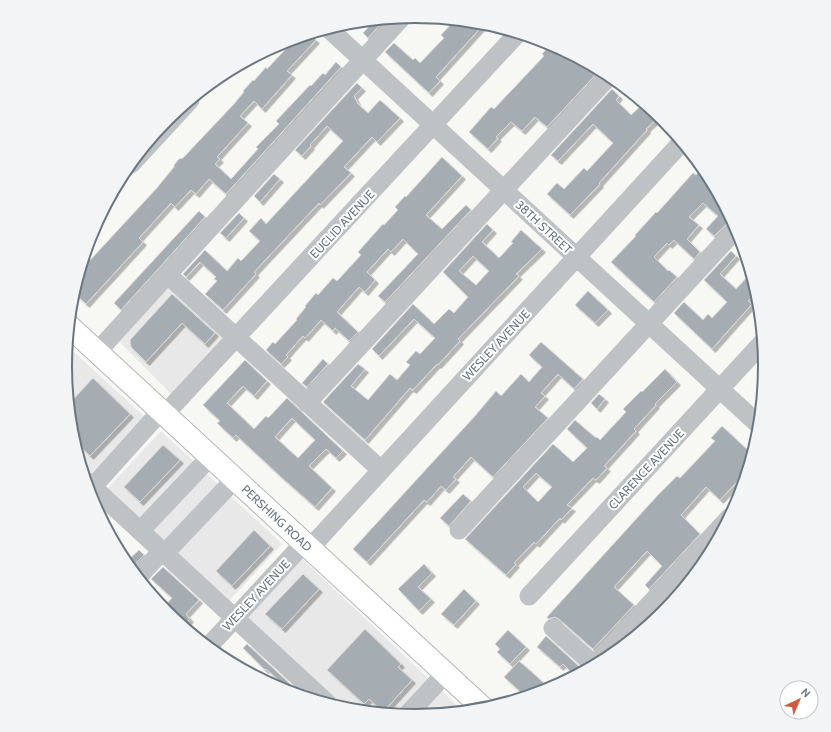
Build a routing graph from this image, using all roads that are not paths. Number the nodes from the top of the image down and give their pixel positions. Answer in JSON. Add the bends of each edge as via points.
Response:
{"nodes":[{"id":1,"x":396,"y":24,"type":"edge"},
{"id":2,"x":334,"y":33,"type":"edge"},
{"id":3,"x":514,"y":38,"type":"edge"},
{"id":4,"x":363,"y":60,"type":"junction"},
{"id":5,"x":605,"y":80,"type":"edge"},
{"id":6,"x":433,"y":125,"type":"junction"},
{"id":7,"x":678,"y":146,"type":"edge"},
{"id":8,"x":504,"y":191,"type":"junction"},
{"id":9,"x":732,"y":234,"type":"edge"},
{"id":10,"x":576,"y":257,"type":"junction"},
{"id":11,"x":167,"y":274,"type":"junction"},
{"id":12,"x":648,"y":324,"type":"junction"},
{"id":13,"x":74,"y":331,"type":"edge"},
{"id":14,"x":236,"y":337,"type":"junction"},
{"id":15,"x":758,"y":348,"type":"edge"},
{"id":16,"x":97,"y":352,"type":"junction"},
{"id":17,"x":720,"y":390,"type":"junction"},
{"id":18,"x":308,"y":403,"type":"junction"},
{"id":19,"x":163,"y":413,"type":"junction"},
{"id":20,"x":754,"y":421,"type":"edge"},
{"id":21,"x":211,"y":456,"type":"junction"},
{"id":22,"x":381,"y":470,"type":"junction"},
{"id":23,"x":235,"y":479,"type":"junction"},
{"id":24,"x":93,"y":482,"type":"edge"},
{"id":25,"x":98,"y":493,"type":"edge"},
{"id":26,"x":140,"y":530,"type":"junction"},
{"id":27,"x":459,"y":530,"type":"dead end"},
{"id":28,"x":716,"y":533,"type":"edge"},
{"id":29,"x":307,"y":545,"type":"junction"},
{"id":30,"x":163,"y":552,"type":"junction"},
{"id":31,"x":142,"y":573,"type":"edge"},
{"id":32,"x":530,"y":596,"type":"dead end"},
{"id":33,"x":235,"y":618,"type":"junction"},
{"id":34,"x":553,"y":628,"type":"dead end"},
{"id":35,"x":213,"y":642,"type":"edge"},
{"id":36,"x":609,"y":649,"type":"edge"},
{"id":37,"x":590,"y":661,"type":"edge"},
{"id":38,"x":446,"y":673,"type":"junction"},
{"id":39,"x":300,"y":688,"type":"edge"},
{"id":40,"x":477,"y":703,"type":"edge"},
{"id":41,"x":413,"y":709,"type":"edge"}],
"edges":[{"from":1,"to":4,"type":"street"},
{"from":2,"to":4,"type":"street","name":"38TH STREET"},
{"from":3,"to":6,"type":"street","name":"EUCLID AVENUE"},
{"from":4,"to":6,"type":"street","name":"38TH STREET"},
{"from":4,"to":11,"type":"street"},
{"from":5,"to":8,"type":"street"},
{"from":6,"to":8,"type":"street","name":"38TH STREET"},
{"from":6,"to":14,"type":"street","name":"EUCLID AVENUE"},
{"from":7,"to":10,"type":"street","name":"WESLEY AVENUE"},
{"from":8,"to":10,"type":"street","name":"38TH STREET"},
{"from":8,"to":18,"type":"street"},
{"from":9,"to":12,"type":"street"},
{"from":10,"to":12,"type":"street","name":"38TH STREET"},
{"from":10,"to":22,"type":"street","name":"WESLEY AVENUE"},
{"from":11,"to":14,"type":"street"},
{"from":11,"to":16,"type":"street"},
{"from":12,"to":17,"type":"street","name":"38TH STREET"},
{"from":12,"to":27,"type":"street"},
{"from":13,"to":16,"type":"main road","name":"PERSHING ROAD"},
{"from":14,"to":18,"type":"street"},
{"from":14,"to":19,"type":"street","name":"EUCLID AVENUE"},
{"from":15,"to":17,"type":"street","name":"CLARENCE AVENUE"},
{"from":16,"to":19,"type":"main road","name":"PERSHING ROAD"},
{"from":17,"to":20,"type":"street","name":"38TH STREET"},
{"from":17,"to":32,"type":"street","name":"CLARENCE AVENUE"},
{"from":18,"to":22,"type":"street"},
{"from":19,"to":21,"type":"main road","name":"PERSHING ROAD"},
{"from":19,"to":24,"type":"street","name":"EUCLID AVENUE"},
{"from":21,"to":23,"type":"main road","name":"PERSHING ROAD"},
{"from":21,"to":26,"type":"street"},
{"from":22,"to":29,"type":"street","name":"WESLEY AVENUE"},
{"from":23,"to":29,"type":"main road","name":"PERSHING ROAD"},
{"from":23,"to":30,"type":"street"},
{"from":25,"to":26,"type":"street"},
{"from":26,"to":30,"type":"street"},
{"from":28,"to":36,"type":"street"},
{"from":29,"to":33,"type":"street","name":"WESLEY AVENUE"},
{"from":29,"to":38,"type":"main road","name":"PERSHING ROAD"},
{"from":30,"to":31,"type":"street"},
{"from":30,"to":33,"type":"street"},
{"from":33,"to":35,"type":"street","name":"WESLEY AVENUE"},
{"from":33,"to":39,"type":"street"},
{"from":34,"to":37,"type":"street"},
{"from":38,"to":40,"type":"main road","name":"PERSHING ROAD"},
{"from":38,"to":41,"type":"street"}]}
